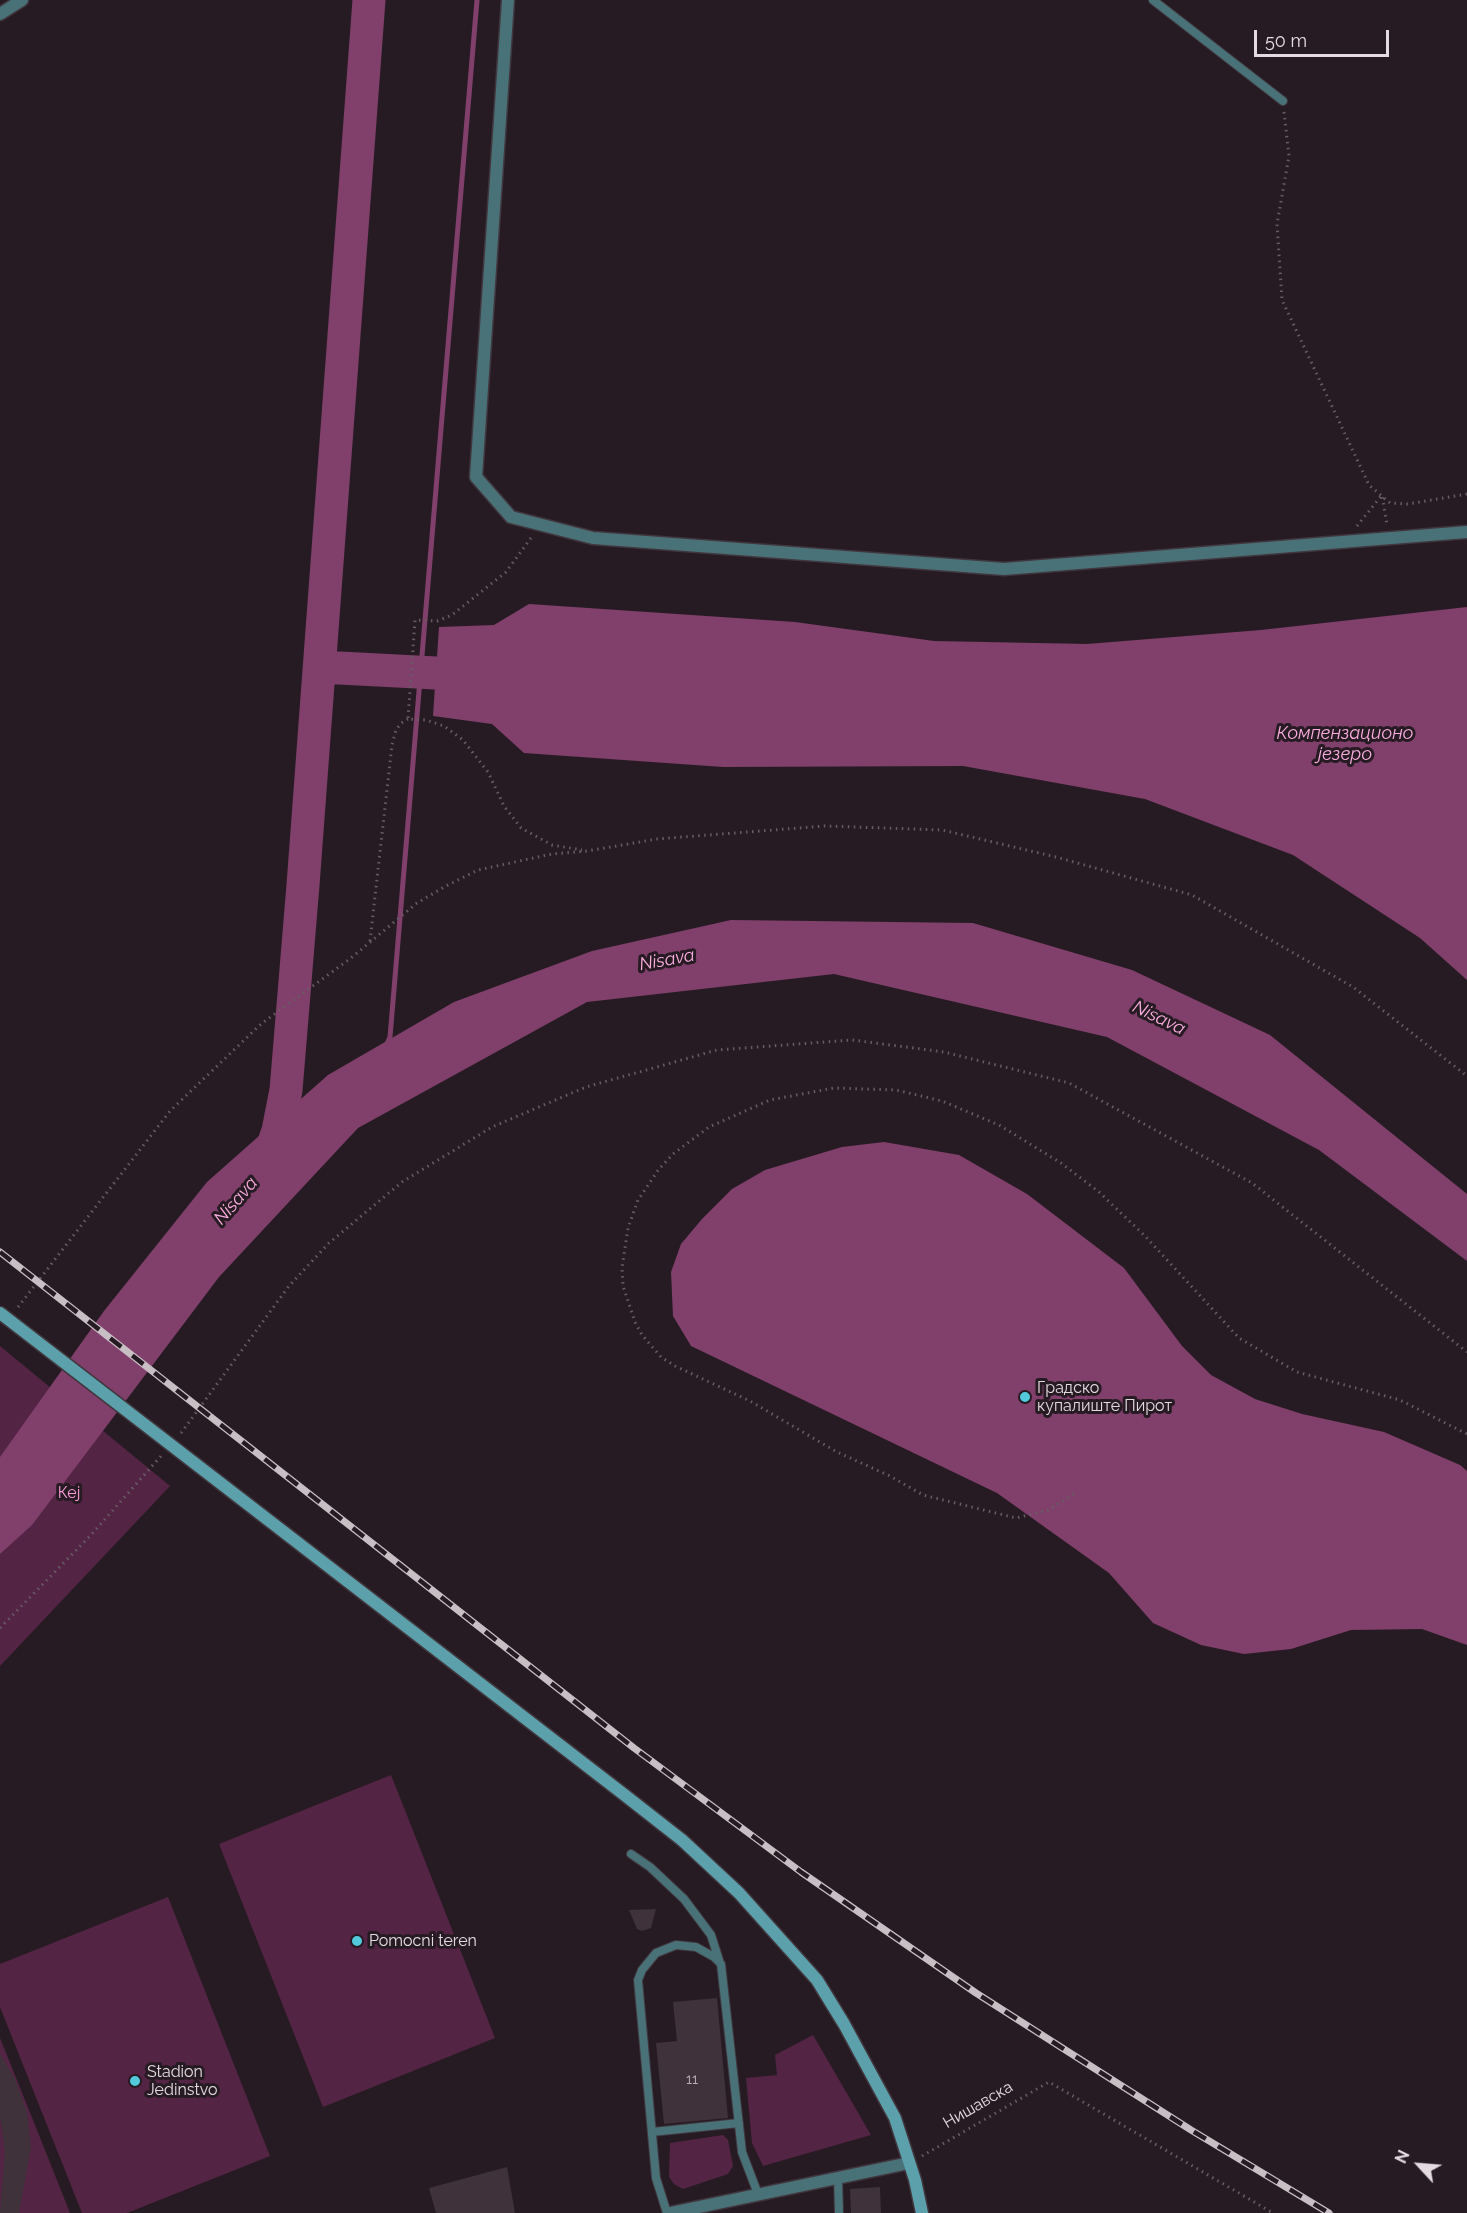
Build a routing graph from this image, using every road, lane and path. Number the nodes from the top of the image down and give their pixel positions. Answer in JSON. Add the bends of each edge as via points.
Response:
{"nodes":[{"id":1,"x":22,"y":0,"type":"edge"},
{"id":2,"x":508,"y":0,"type":"edge"},
{"id":3,"x":1154,"y":0,"type":"edge"},
{"id":4,"x":0,"y":14,"type":"edge"},
{"id":5,"x":1282,"y":101,"type":"joint"},
{"id":6,"x":1467,"y":494,"type":"edge"},
{"id":7,"x":1382,"y":495,"type":"junction"},
{"id":8,"x":538,"y":524,"type":"junction"},
{"id":9,"x":1467,"y":532,"type":"edge"},
{"id":10,"x":1390,"y":539,"type":"junction"},
{"id":11,"x":1343,"y":543,"type":"junction"},
{"id":12,"x":408,"y":719,"type":"junction"},
{"id":13,"x":587,"y":851,"type":"junction"},
{"id":14,"x":370,"y":941,"type":"junction"},
{"id":15,"x":1467,"y":1076,"type":"edge"},
{"id":16,"x":8,"y":1320,"type":"edge"},
{"id":17,"x":1467,"y":1352,"type":"edge"},
{"id":18,"x":1467,"y":1434,"type":"edge"},
{"id":19,"x":171,"y":1445,"type":"junction"},
{"id":20,"x":1074,"y":1494,"type":"dead end"},
{"id":21,"x":0,"y":1628,"type":"edge"},
{"id":22,"x":631,"y":1854,"type":"dead end"},
{"id":23,"x":721,"y":1964,"type":"junction"},
{"id":24,"x":739,"y":2123,"type":"junction"},
{"id":25,"x":652,"y":2132,"type":"junction"},
{"id":26,"x":909,"y":2163,"type":"junction"},
{"id":27,"x":838,"y":2177,"type":"junction"},
{"id":28,"x":758,"y":2194,"type":"junction"},
{"id":29,"x":669,"y":2213,"type":"edge"},
{"id":30,"x":839,"y":2213,"type":"edge"},
{"id":31,"x":922,"y":2213,"type":"edge"},
{"id":32,"x":1273,"y":2213,"type":"edge"}],
"edges":[{"from":1,"to":4,"type":"street"},
{"from":2,"to":8,"type":"street","via":[[476,477],[511,517]]},
{"from":3,"to":5,"type":"lane"},
{"from":5,"to":7,"type":"path","via":[[1289,156],[1277,224],[1282,300],[1369,485]]},
{"from":6,"to":7,"type":"path","via":[[1408,504],[1390,503]]},
{"from":7,"to":10,"type":"path"},
{"from":7,"to":11,"type":"path"},
{"from":8,"to":11,"type":"street","via":[[593,538],[1004,569]]},
{"from":8,"to":12,"type":"path","via":[[506,572],[452,615],[437,621],[415,620]]},
{"from":9,"to":10,"type":"street"},
{"from":10,"to":11,"type":"street"},
{"from":12,"to":13,"type":"path","via":[[444,726],[463,740],[488,772],[504,807],[521,828],[552,845]]},
{"from":12,"to":14,"type":"path","via":[[401,723],[392,745]]},
{"from":13,"to":14,"type":"path","via":[[552,854],[478,870],[417,903]]},
{"from":13,"to":15,"type":"path","via":[[657,839],[825,826],[942,830],[1056,857],[1192,895],[1353,987]]},
{"from":14,"to":16,"type":"path","via":[[261,1024],[170,1112]]},
{"from":16,"to":19,"type":"street"},
{"from":17,"to":19,"type":"path","via":[[1252,1184],[1070,1083],[945,1052],[852,1040],[717,1050],[575,1091],[492,1126],[402,1182],[329,1243],[289,1286]]},
{"from":18,"to":20,"type":"path","via":[[1400,1400],[1297,1372],[1239,1338],[1099,1192],[999,1125],[942,1101],[896,1090],[834,1088],[771,1100],[709,1127],[681,1146],[659,1169],[638,1200],[628,1228],[622,1268],[623,1286],[635,1322],[662,1357],[923,1495],[1016,1518],[1048,1510]]},
{"from":19,"to":21,"type":"path"},
{"from":19,"to":26,"type":"street","via":[[640,1806],[739,1893],[817,1980],[882,2091]]},
{"from":22,"to":23,"type":"lane","via":[[684,1899],[711,1935]]},
{"from":23,"to":24,"type":"lane"},
{"from":23,"to":25,"type":"lane","via":[[706,1951],[676,1945],[656,1953],[642,1970],[638,1980]]},
{"from":24,"to":25,"type":"lane"},
{"from":24,"to":28,"type":"lane","via":[[742,2151]]},
{"from":25,"to":29,"type":"lane","via":[[656,2178]]},
{"from":26,"to":27,"type":"street"},
{"from":26,"to":31,"type":"street"},
{"from":26,"to":32,"type":"path","name":"Нишавска","via":[[1049,2082]]},
{"from":27,"to":28,"type":"street"},
{"from":27,"to":30,"type":"lane"},
{"from":28,"to":29,"type":"street"}]}
